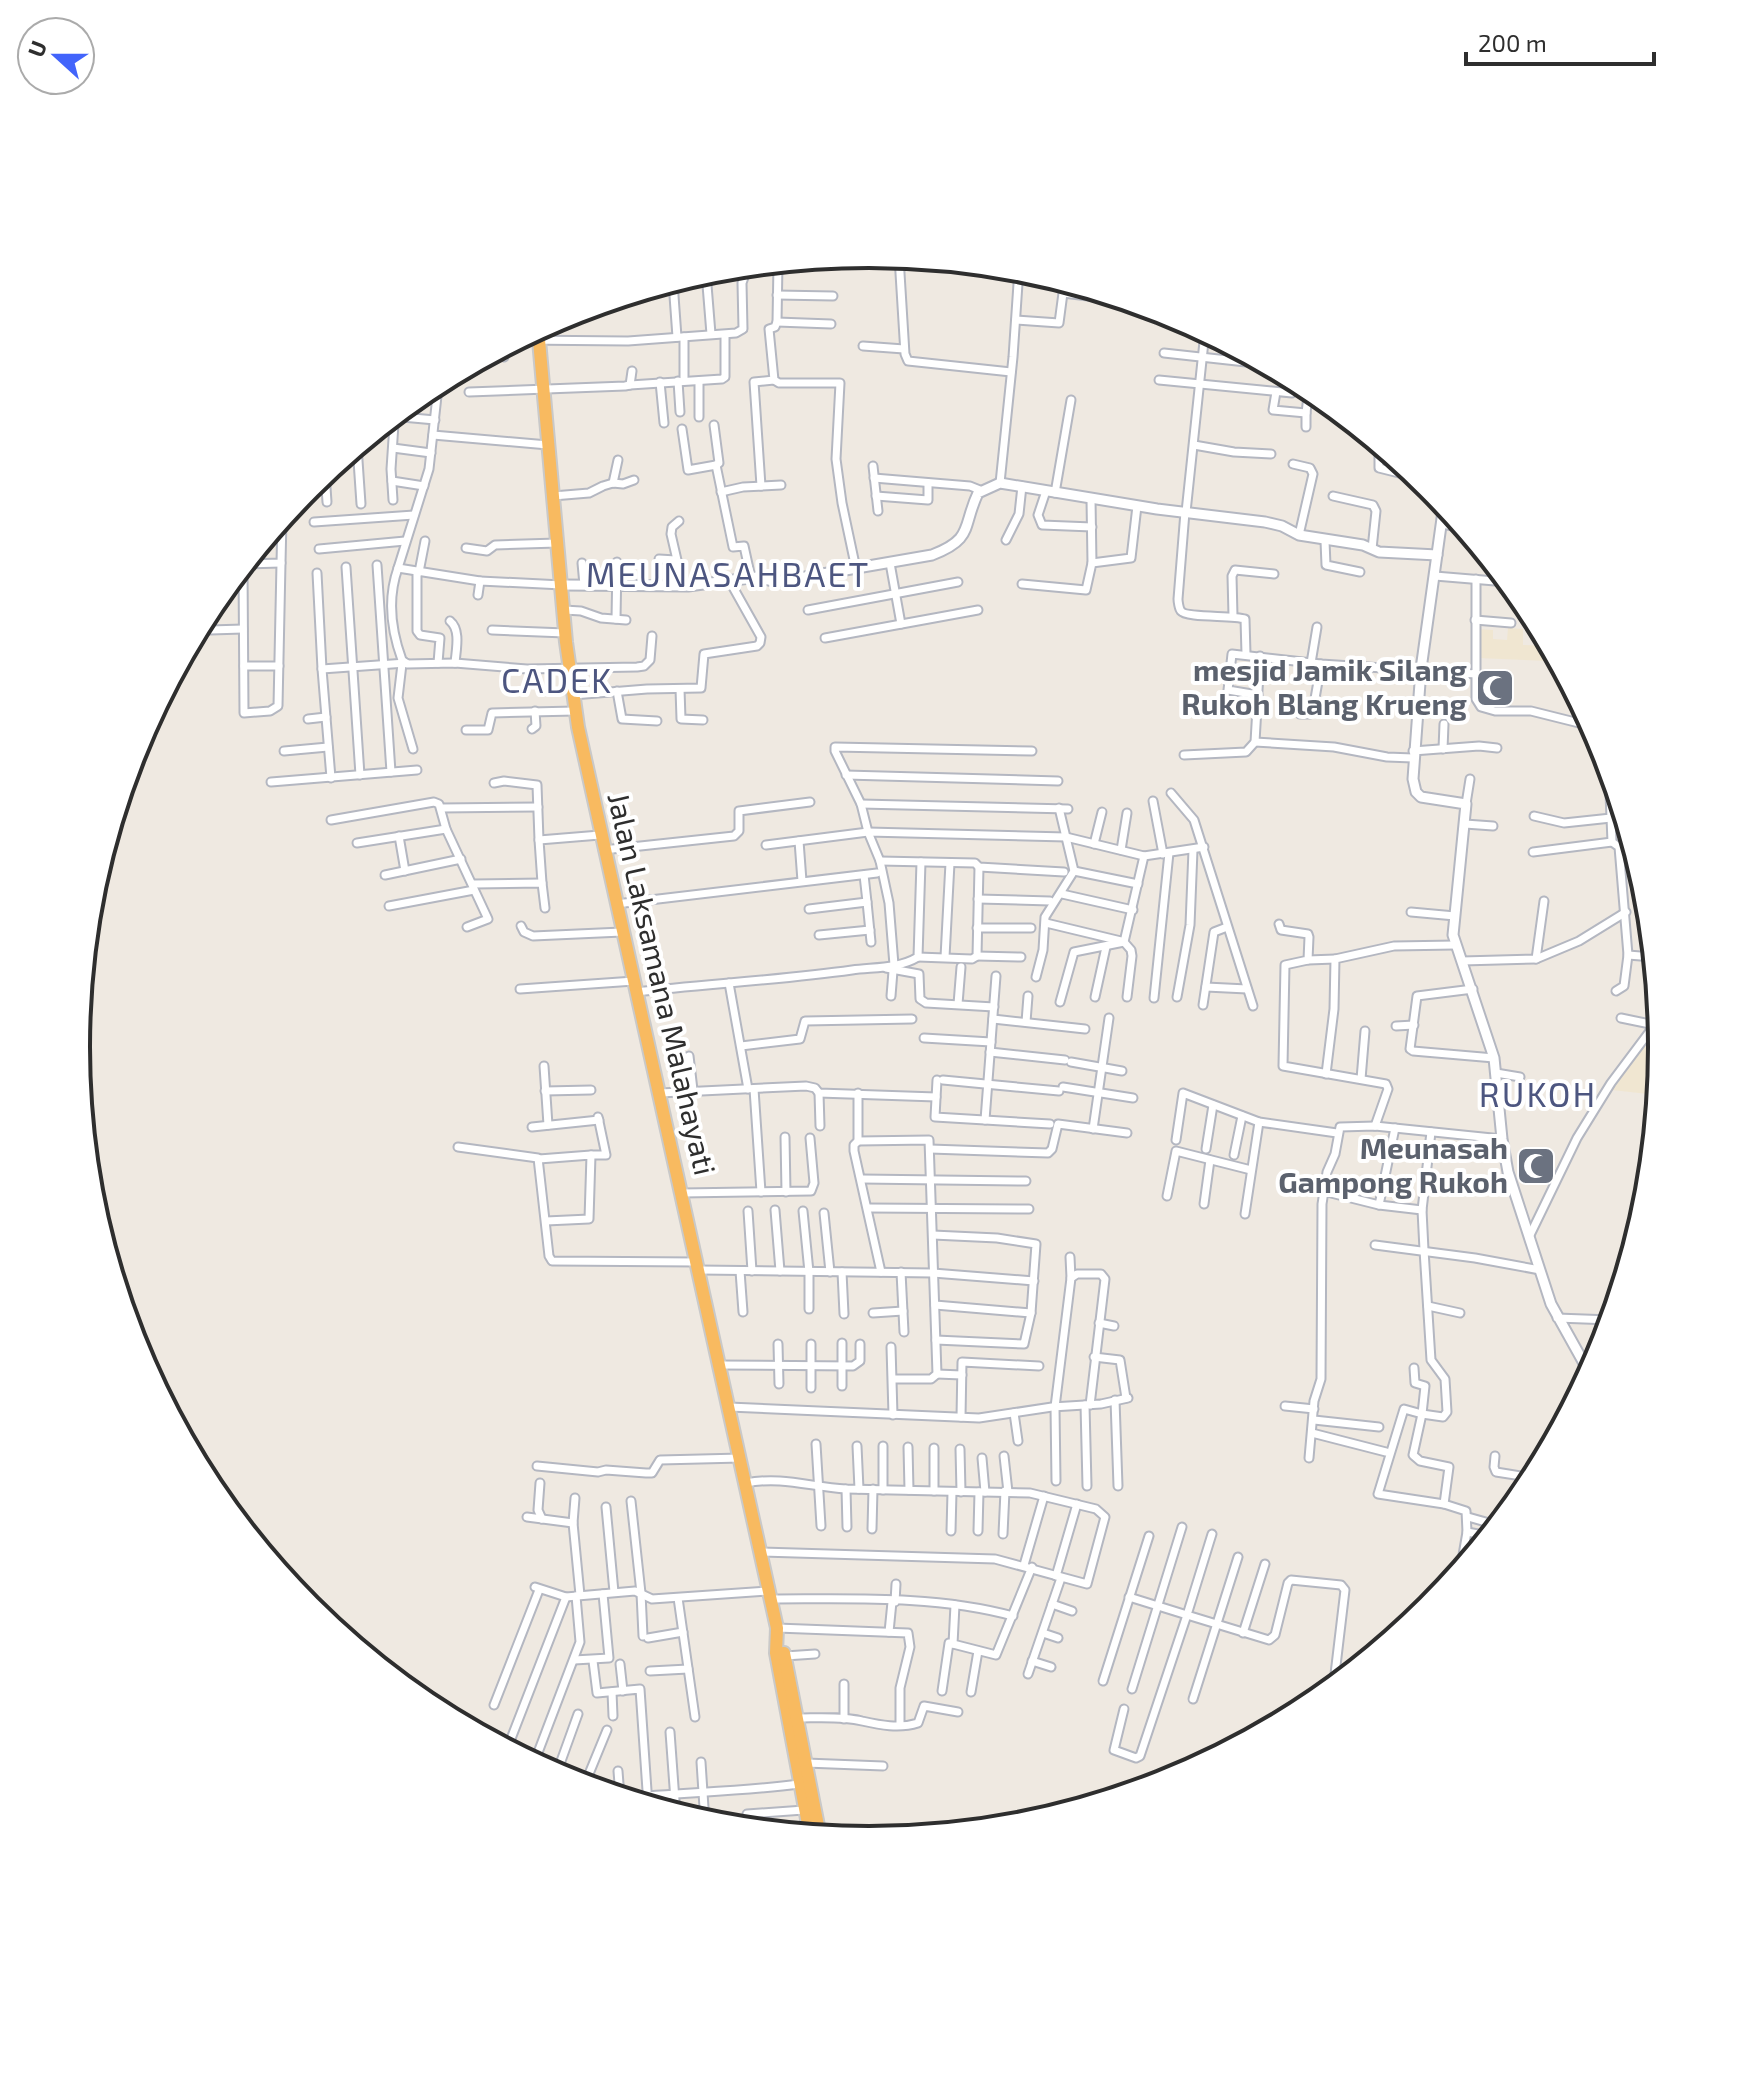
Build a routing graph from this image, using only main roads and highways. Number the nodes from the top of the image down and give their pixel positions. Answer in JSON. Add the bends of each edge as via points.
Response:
{"nodes":[{"id":1,"x":540,"y":342,"type":"edge"},
{"id":2,"x":778,"y":1643,"type":"junction"},
{"id":3,"x":807,"y":1824,"type":"edge"},
{"id":4,"x":818,"y":1825,"type":"edge"}],
"edges":[{"from":1,"to":2,"type":"highway","name":"Jalan Laksamana Malahayati","via":[[575,711]]},
{"from":2,"to":3,"type":"highway","name":"Jalan Laksamana Malahayati"},
{"from":2,"to":4,"type":"highway","name":"Jalan Laksamana Malahayati","via":[[785,1656]]}]}
